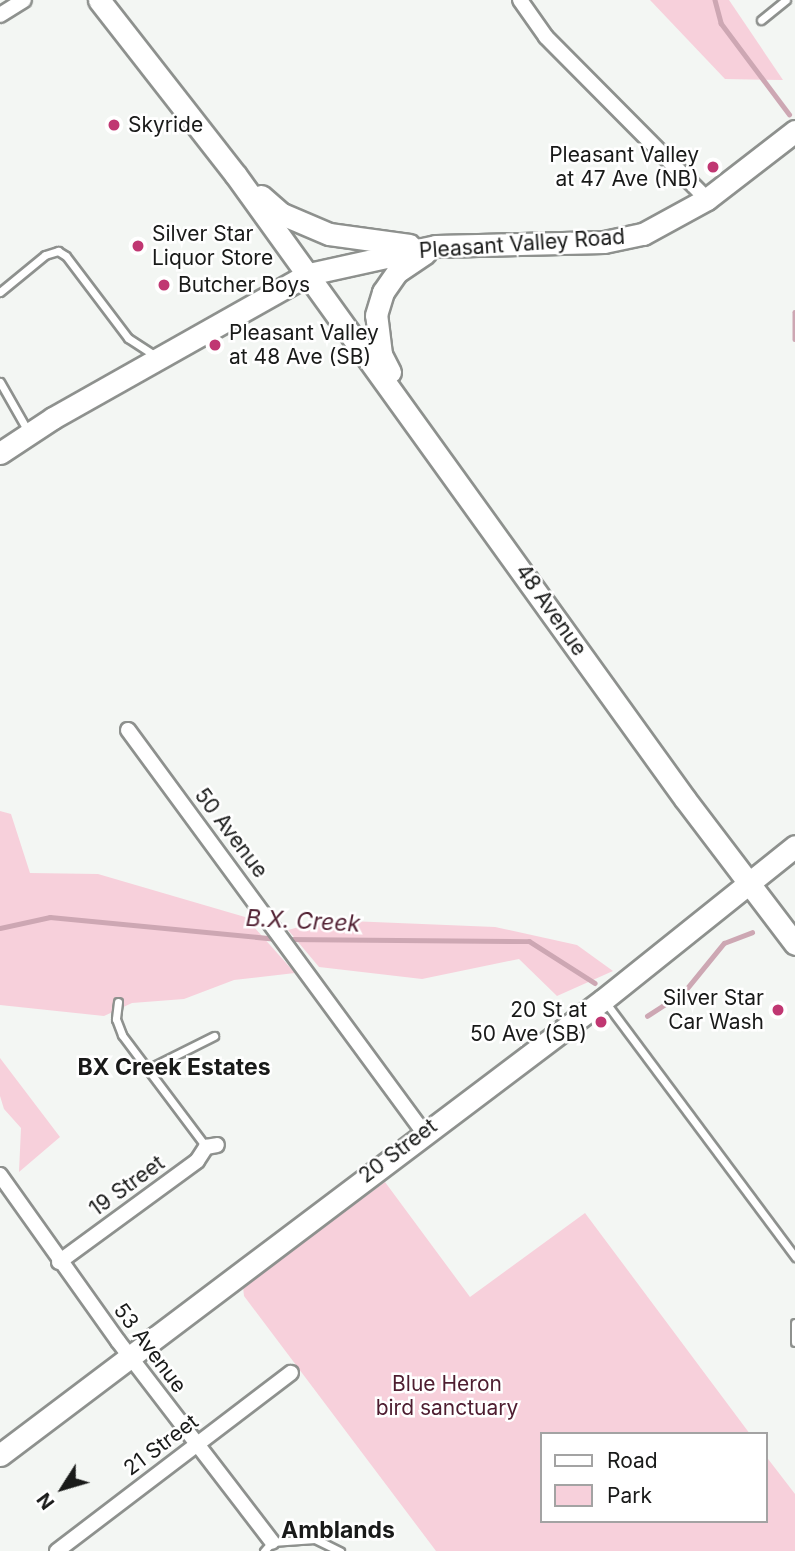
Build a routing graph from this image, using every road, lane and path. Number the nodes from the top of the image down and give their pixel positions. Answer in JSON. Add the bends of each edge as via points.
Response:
{"nodes":[{"id":1,"x":24,"y":0,"type":"edge"},
{"id":2,"x":99,"y":0,"type":"edge"},
{"id":3,"x":520,"y":0,"type":"edge"},
{"id":4,"x":786,"y":0,"type":"edge"},
{"id":5,"x":0,"y":15,"type":"edge"},
{"id":6,"x":761,"y":20,"type":"dead end"},
{"id":7,"x":795,"y":131,"type":"edge"},
{"id":8,"x":235,"y":173,"type":"junction"},
{"id":9,"x":707,"y":199,"type":"junction"},
{"id":10,"x":436,"y":247,"type":"junction"},
{"id":11,"x":309,"y":274,"type":"junction"},
{"id":12,"x":0,"y":292,"type":"edge"},
{"id":13,"x":159,"y":358,"type":"junction"},
{"id":14,"x":0,"y":382,"type":"edge"},
{"id":15,"x":418,"y":423,"type":"junction"},
{"id":16,"x":29,"y":433,"type":"junction"},
{"id":17,"x":0,"y":453,"type":"edge"},
{"id":18,"x":128,"y":730,"type":"dead end"},
{"id":19,"x":795,"y":846,"type":"edge"},
{"id":20,"x":748,"y":882,"type":"junction"},
{"id":21,"x":795,"y":944,"type":"edge"},
{"id":22,"x":603,"y":999,"type":"junction"},
{"id":23,"x":118,"y":1002,"type":"dead end"},
{"id":24,"x":214,"y":1036,"type":"dead end"},
{"id":25,"x":148,"y":1069,"type":"junction"},
{"id":26,"x":423,"y":1131,"type":"junction"},
{"id":27,"x":212,"y":1146,"type":"joint"},
{"id":28,"x":0,"y":1175,"type":"edge"},
{"id":29,"x":795,"y":1257,"type":"edge"},
{"id":30,"x":60,"y":1262,"type":"junction"},
{"id":31,"x":795,"y":1323,"type":"edge"},
{"id":32,"x":795,"y":1342,"type":"edge"},
{"id":33,"x":130,"y":1357,"type":"junction"},
{"id":34,"x":291,"y":1373,"type":"dead end"},
{"id":35,"x":198,"y":1444,"type":"junction"},
{"id":36,"x":0,"y":1455,"type":"edge"},
{"id":37,"x":268,"y":1547,"type":"edge"},
{"id":38,"x":57,"y":1551,"type":"edge"},
{"id":39,"x":341,"y":1551,"type":"edge"}],
"edges":[{"from":1,"to":5,"type":"street"},
{"from":2,"to":8,"type":"street"},
{"from":3,"to":9,"type":"street","via":[[546,37]]},
{"from":4,"to":6,"type":"lane"},
{"from":7,"to":9,"type":"street","name":"Pleasant Valley Road"},
{"from":8,"to":10,"type":"street","via":[[282,214],[303,225],[376,243]]},
{"from":8,"to":11,"type":"street","name":"48 Avenue"},
{"from":9,"to":10,"type":"street","name":"Pleasant Valley Road","via":[[643,234],[604,242]]},
{"from":10,"to":11,"type":"street","name":"Pleasant Valley Road"},
{"from":10,"to":15,"type":"street","via":[[397,272],[383,292],[376,315],[380,354]]},
{"from":11,"to":13,"type":"street","name":"Pleasant Valley Road"},
{"from":11,"to":15,"type":"street","name":"48 Avenue"},
{"from":12,"to":13,"type":"lane","via":[[44,255],[58,251],[128,338]]},
{"from":13,"to":16,"type":"street","name":"Pleasant Valley Road"},
{"from":14,"to":16,"type":"lane"},
{"from":15,"to":20,"type":"street","name":"48 Avenue"},
{"from":16,"to":17,"type":"street","name":"Pleasant Valley Road"},
{"from":18,"to":26,"type":"street","name":"50 Avenue"},
{"from":19,"to":20,"type":"street","name":"20 Street"},
{"from":20,"to":21,"type":"street","name":"48 Avenue"},
{"from":20,"to":22,"type":"street","name":"20 Street"},
{"from":22,"to":26,"type":"street","name":"20 Street"},
{"from":22,"to":29,"type":"lane"},
{"from":23,"to":25,"type":"lane","via":[[116,1019],[122,1035]]},
{"from":24,"to":25,"type":"lane"},
{"from":25,"to":27,"type":"lane"},
{"from":26,"to":33,"type":"street","name":"20 Street"},
{"from":27,"to":30,"type":"street","name":"19 Street"},
{"from":28,"to":30,"type":"street","name":"53 Avenue"},
{"from":30,"to":33,"type":"street","name":"53 Avenue"},
{"from":31,"to":32,"type":"lane"},
{"from":33,"to":35,"type":"street","name":"53 Avenue"},
{"from":33,"to":36,"type":"street","name":"20 Street"},
{"from":34,"to":35,"type":"street","name":"21 Street"},
{"from":35,"to":37,"type":"street","name":"53 Avenue"},
{"from":35,"to":38,"type":"street","name":"21 Street"},
{"from":37,"to":39,"type":"lane","via":[[315,1539]]}]}
